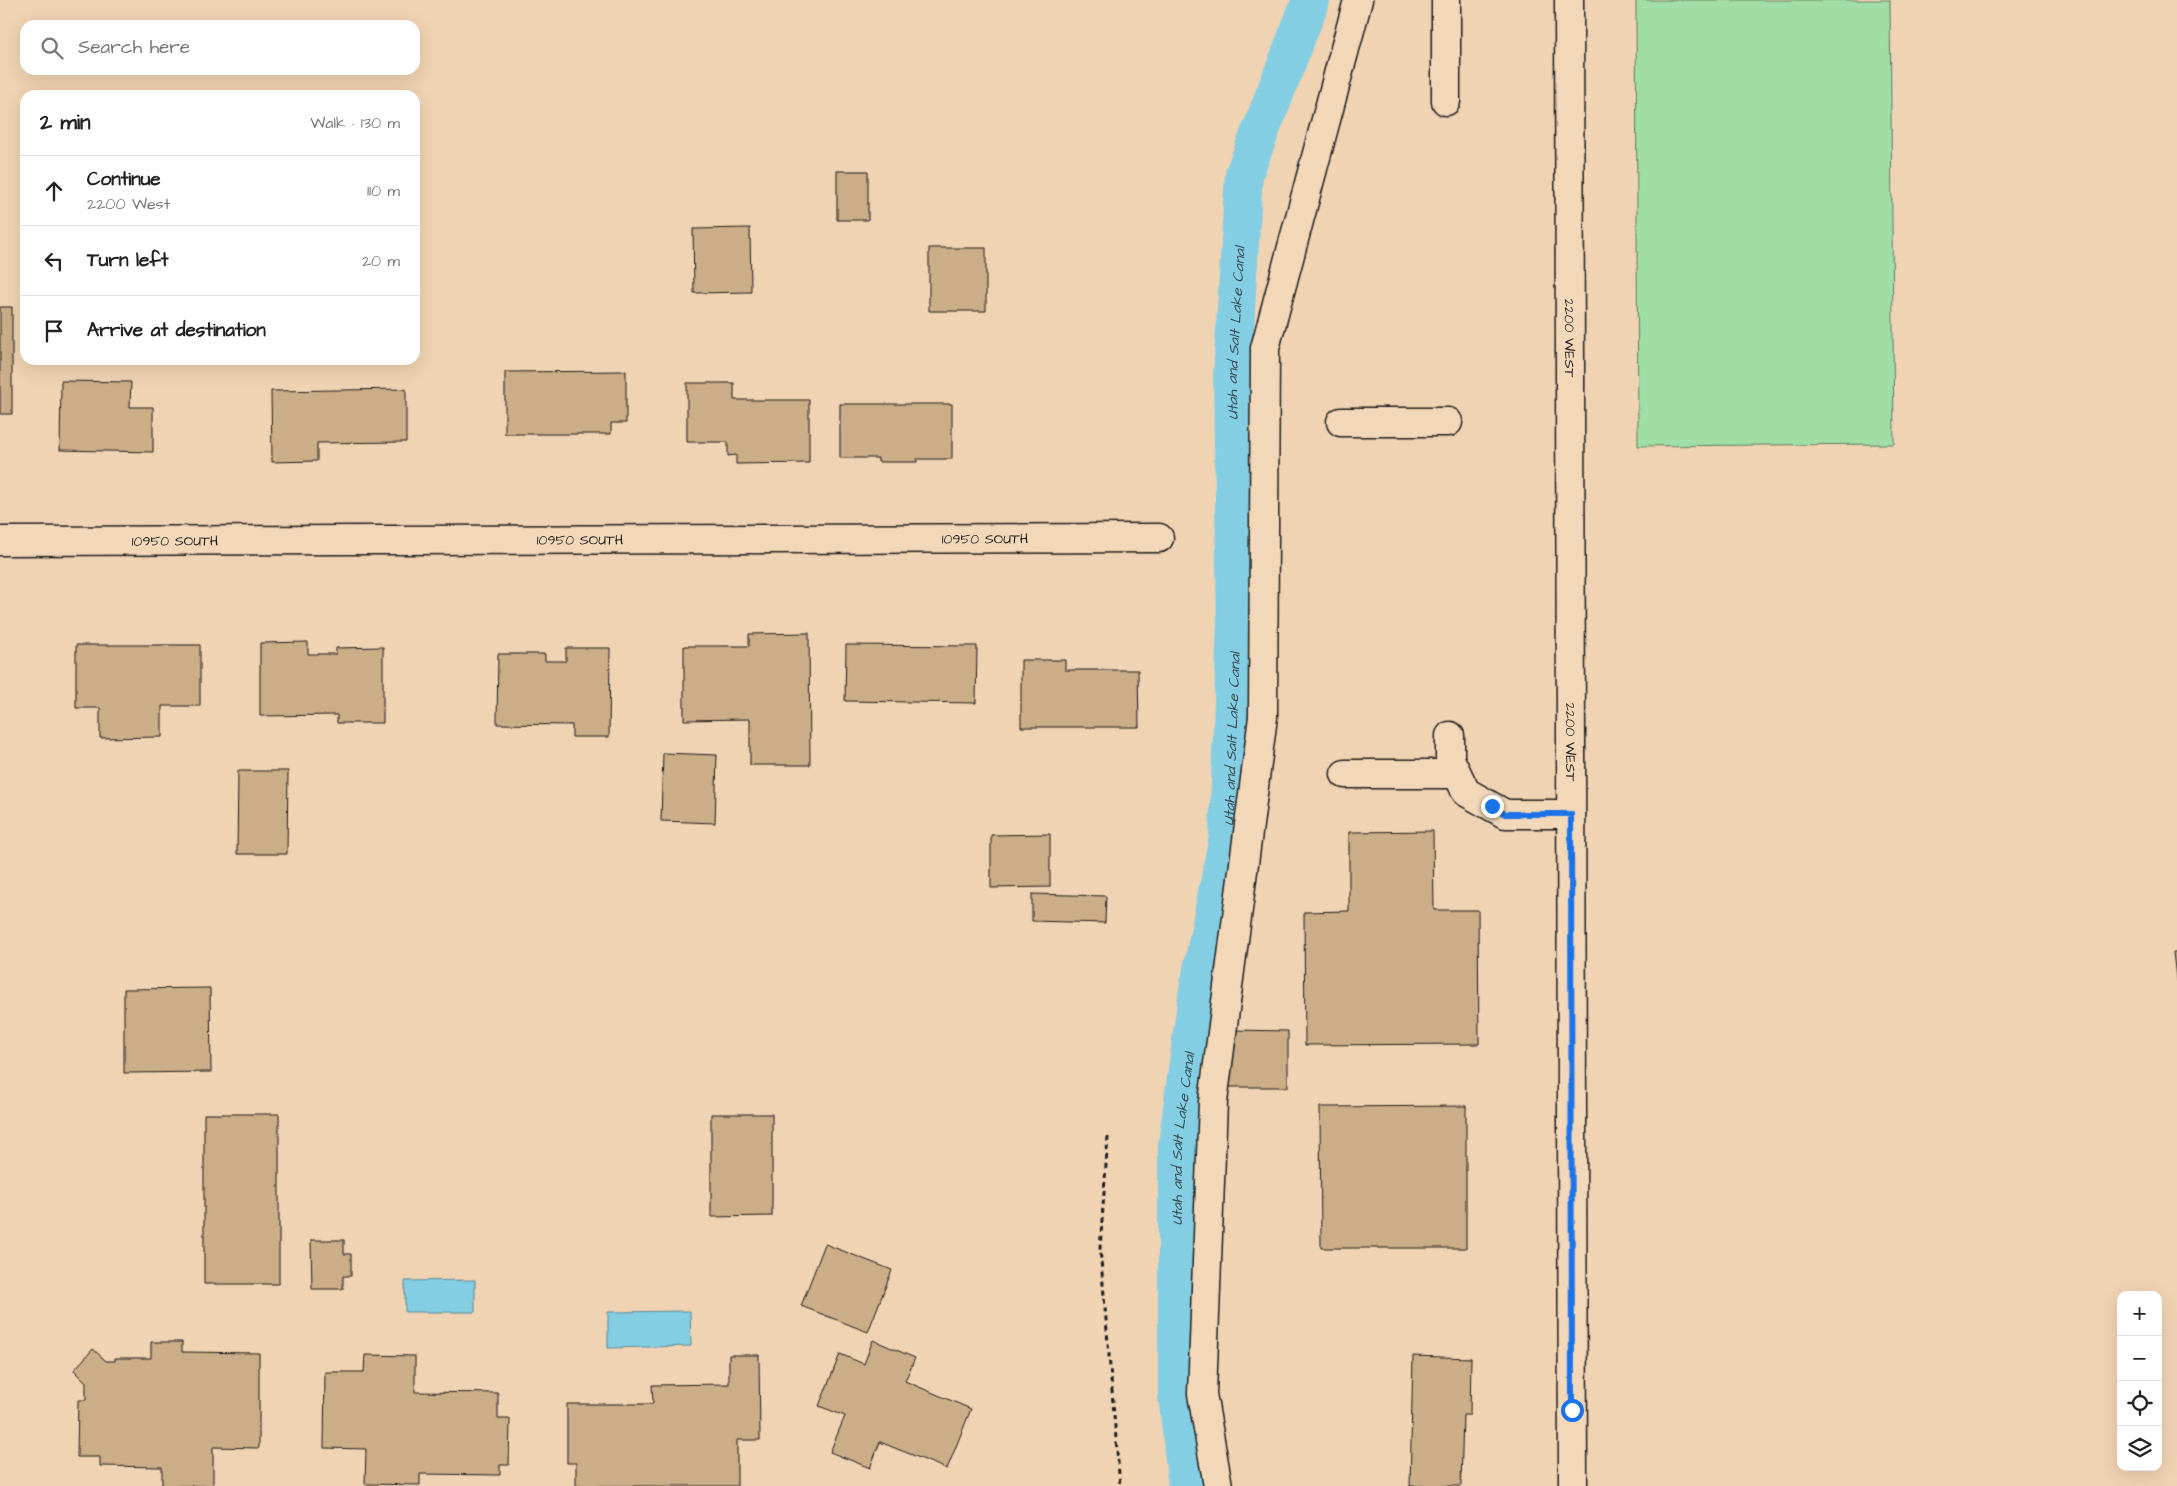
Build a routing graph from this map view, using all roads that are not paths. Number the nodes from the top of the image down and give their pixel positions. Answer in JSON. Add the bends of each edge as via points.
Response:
{"nodes":[{"id":1,"x":1358,"y":0,"type":"edge"},
{"id":2,"x":1446,"y":0,"type":"edge"},
{"id":3,"x":1569,"y":0,"type":"edge"},
{"id":4,"x":1446,"y":101,"type":"dead end"},
{"id":5,"x":1341,"y":422,"type":"dead end"},
{"id":6,"x":1448,"y":422,"type":"dead end"},
{"id":7,"x":1159,"y":538,"type":"dead end"},
{"id":8,"x":0,"y":541,"type":"edge"},
{"id":9,"x":1450,"y":736,"type":"dead end"},
{"id":10,"x":1345,"y":774,"type":"dead end"},
{"id":11,"x":1456,"y":774,"type":"junction"},
{"id":12,"x":1571,"y":814,"type":"junction"},
{"id":13,"x":1218,"y":1486,"type":"edge"},
{"id":14,"x":1573,"y":1486,"type":"edge"}],
"edges":[{"from":1,"to":13,"type":"street","via":[[1266,348],[1263,718],[1213,1102],[1202,1394]]},
{"from":2,"to":4,"type":"street"},
{"from":3,"to":12,"type":"street","name":"2200 WEST"},
{"from":5,"to":6,"type":"street"},
{"from":7,"to":8,"type":"street","name":"10950 SOUTH"},
{"from":9,"to":11,"type":"street","via":[[1450,759]]},
{"from":10,"to":11,"type":"street"},
{"from":11,"to":12,"type":"street","via":[[1466,792],[1505,814]]},
{"from":12,"to":14,"type":"street","name":"2200 WEST"}]}
